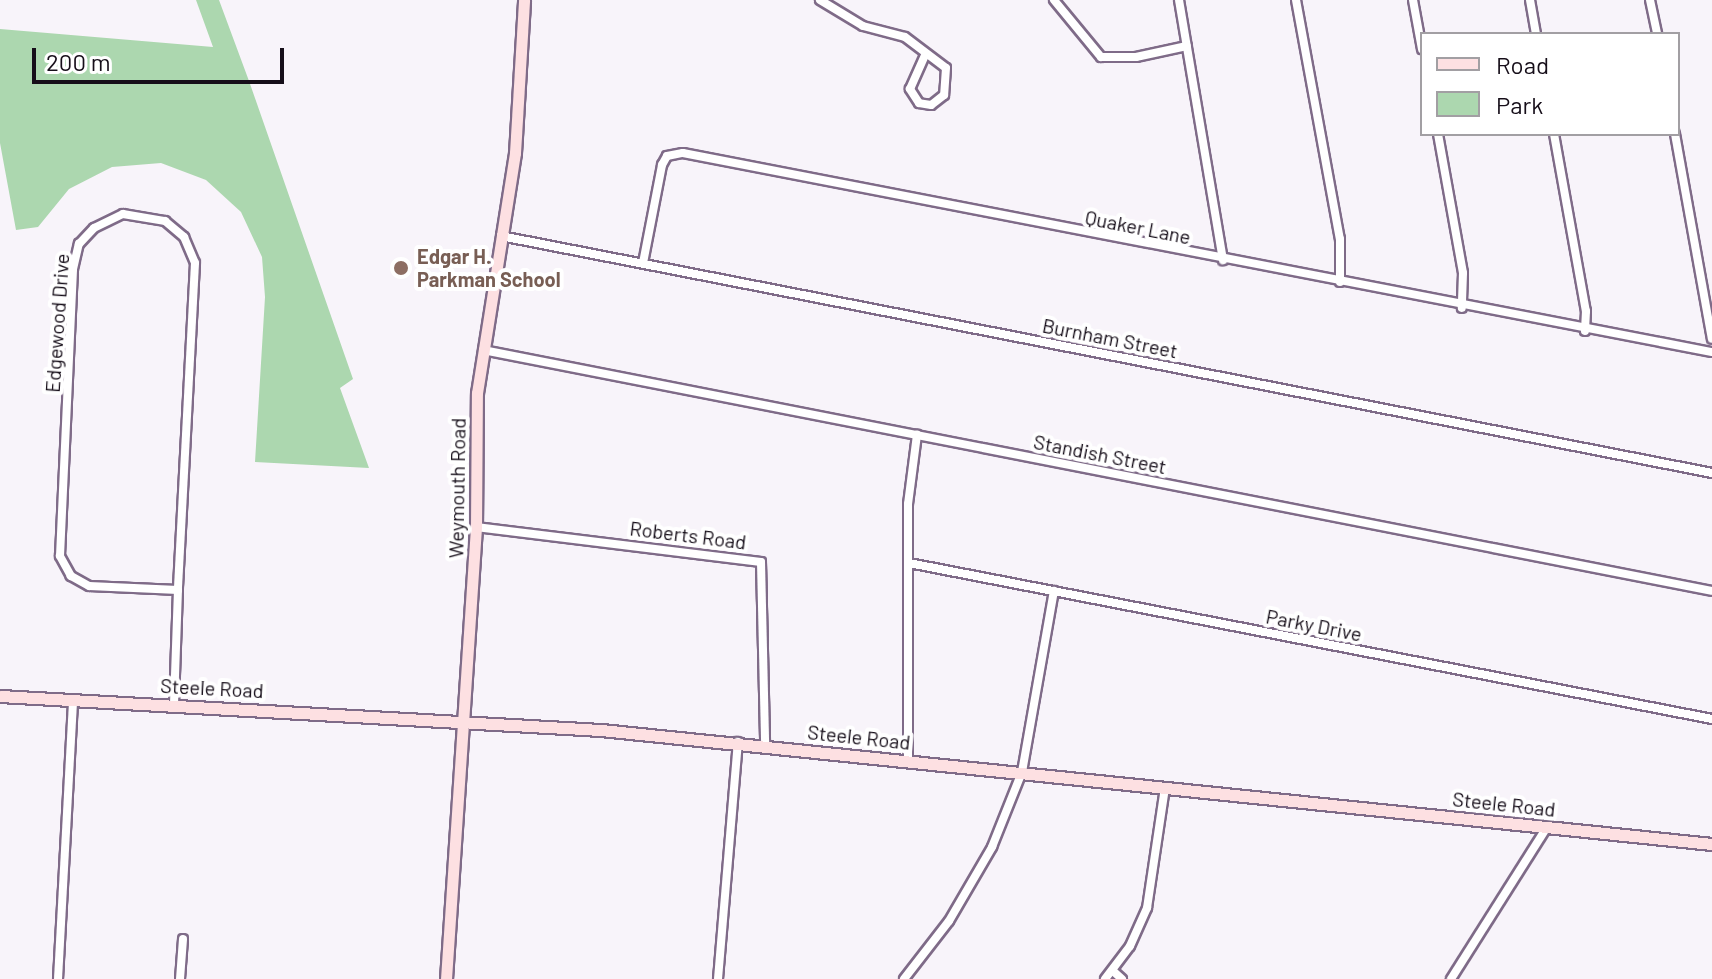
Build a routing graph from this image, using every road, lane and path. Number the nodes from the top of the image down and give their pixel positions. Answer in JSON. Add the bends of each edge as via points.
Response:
{"nodes":[{"id":1,"x":524,"y":0,"type":"edge"},
{"id":2,"x":820,"y":0,"type":"edge"},
{"id":3,"x":1054,"y":0,"type":"edge"},
{"id":4,"x":1179,"y":0,"type":"edge"},
{"id":5,"x":1296,"y":0,"type":"edge"},
{"id":6,"x":1413,"y":0,"type":"edge"},
{"id":7,"x":1530,"y":0,"type":"edge"},
{"id":8,"x":1650,"y":0,"type":"edge"},
{"id":9,"x":1536,"y":32,"type":"edge"},
{"id":10,"x":1657,"y":32,"type":"edge"},
{"id":11,"x":1420,"y":38,"type":"edge"},
{"id":12,"x":1187,"y":46,"type":"junction"},
{"id":13,"x":925,"y":55,"type":"junction"},
{"id":14,"x":1438,"y":136,"type":"edge"},
{"id":15,"x":1554,"y":136,"type":"edge"},
{"id":16,"x":1675,"y":136,"type":"edge"},
{"id":17,"x":501,"y":236,"type":"junction"},
{"id":18,"x":1223,"y":260,"type":"junction"},
{"id":19,"x":643,"y":263,"type":"junction"},
{"id":20,"x":1340,"y":282,"type":"junction"},
{"id":21,"x":1462,"y":308,"type":"junction"},
{"id":22,"x":1585,"y":331,"type":"junction"},
{"id":23,"x":1712,"y":339,"type":"edge"},
{"id":24,"x":483,"y":350,"type":"junction"},
{"id":25,"x":1712,"y":352,"type":"edge"},
{"id":26,"x":917,"y":435,"type":"junction"},
{"id":27,"x":1712,"y":473,"type":"edge"},
{"id":28,"x":476,"y":527,"type":"junction"},
{"id":29,"x":909,"y":563,"type":"junction"},
{"id":30,"x":178,"y":590,"type":"junction"},
{"id":31,"x":1054,"y":591,"type":"junction"},
{"id":32,"x":1712,"y":591,"type":"edge"},
{"id":33,"x":0,"y":696,"type":"edge"},
{"id":34,"x":73,"y":699,"type":"junction"},
{"id":35,"x":174,"y":704,"type":"junction"},
{"id":36,"x":465,"y":719,"type":"junction"},
{"id":37,"x":1712,"y":719,"type":"edge"},
{"id":38,"x":738,"y":742,"type":"junction"},
{"id":39,"x":765,"y":745,"type":"junction"},
{"id":40,"x":908,"y":760,"type":"junction"},
{"id":41,"x":1022,"y":772,"type":"junction"},
{"id":42,"x":1165,"y":788,"type":"junction"},
{"id":43,"x":1547,"y":827,"type":"junction"},
{"id":44,"x":1712,"y":843,"type":"edge"},
{"id":45,"x":183,"y":939,"type":"dead end"},
{"id":46,"x":1113,"y":971,"type":"junction"},
{"id":47,"x":58,"y":979,"type":"edge"},
{"id":48,"x":180,"y":979,"type":"edge"},
{"id":49,"x":446,"y":979,"type":"edge"},
{"id":50,"x":718,"y":979,"type":"edge"},
{"id":51,"x":904,"y":979,"type":"edge"},
{"id":52,"x":1105,"y":979,"type":"edge"},
{"id":53,"x":1122,"y":979,"type":"edge"},
{"id":54,"x":1451,"y":979,"type":"edge"}],
"edges":[{"from":1,"to":17,"type":"street","name":"Weymouth Road","via":[[515,153]]},
{"from":2,"to":13,"type":"street","via":[[863,26],[905,37]]},
{"from":3,"to":12,"type":"street","via":[[1101,57],[1136,57]]},
{"from":4,"to":12,"type":"street"},
{"from":5,"to":20,"type":"street","via":[[1340,239]]},
{"from":6,"to":11,"type":"street"},
{"from":7,"to":9,"type":"street"},
{"from":8,"to":10,"type":"street"},
{"from":12,"to":18,"type":"street"},
{"from":13,"to":13,"type":"street","via":[[946,68],[948,80],[944,95],[931,105],[919,103],[910,89]]},
{"from":14,"to":21,"type":"street","via":[[1463,273]]},
{"from":15,"to":22,"type":"street","via":[[1586,311]]},
{"from":16,"to":23,"type":"street"},
{"from":17,"to":19,"type":"street","name":"Burnham Street"},
{"from":17,"to":24,"type":"street","name":"Weymouth Road"},
{"from":18,"to":19,"type":"street","name":"Quaker Lane","via":[[683,153],[667,156],[662,165]]},
{"from":18,"to":20,"type":"street","name":"Quaker Lane"},
{"from":19,"to":27,"type":"street","name":"Burnham Street"},
{"from":20,"to":21,"type":"street","name":"Quaker Lane"},
{"from":21,"to":22,"type":"street","name":"Quaker Lane"},
{"from":22,"to":25,"type":"street","name":"Quaker Lane"},
{"from":24,"to":26,"type":"street","name":"Standish Street"},
{"from":24,"to":28,"type":"street","name":"Weymouth Road"},
{"from":26,"to":29,"type":"street","via":[[909,479]]},
{"from":26,"to":32,"type":"street","name":"Standish Street"},
{"from":28,"to":36,"type":"street","name":"Weymouth Road"},
{"from":28,"to":39,"type":"street","name":"Roberts Road","via":[[761,562]]},
{"from":29,"to":31,"type":"street","name":"Parky Drive"},
{"from":29,"to":40,"type":"street"},
{"from":30,"to":30,"type":"street","name":"Edgewood Drive","via":[[195,263],[184,237],[165,221],[123,214],[94,228],[79,244],[73,269],[60,556],[71,576],[89,586]]},
{"from":30,"to":35,"type":"street","name":"Edgewood Drive"},
{"from":31,"to":37,"type":"street","name":"Parky Drive"},
{"from":31,"to":41,"type":"street"},
{"from":33,"to":34,"type":"street","name":"Steele Road"},
{"from":34,"to":35,"type":"street","name":"Steele Road"},
{"from":34,"to":47,"type":"street"},
{"from":35,"to":36,"type":"street","name":"Steele Road"},
{"from":36,"to":38,"type":"street","name":"Steele Road"},
{"from":36,"to":49,"type":"street","name":"Weymouth Road"},
{"from":38,"to":39,"type":"street","name":"Steele Road"},
{"from":38,"to":50,"type":"street"},
{"from":39,"to":40,"type":"street","name":"Steele Road"},
{"from":40,"to":41,"type":"street","name":"Steele Road"},
{"from":41,"to":42,"type":"street","name":"Steele Road"},
{"from":41,"to":51,"type":"street","via":[[992,847],[949,921]]},
{"from":42,"to":43,"type":"street","name":"Steele Road"},
{"from":42,"to":46,"type":"street","via":[[1147,908]]},
{"from":43,"to":44,"type":"street","name":"Steele Road"},
{"from":43,"to":54,"type":"street"},
{"from":45,"to":48,"type":"street"},
{"from":46,"to":52,"type":"street"},
{"from":46,"to":53,"type":"street"}]}
